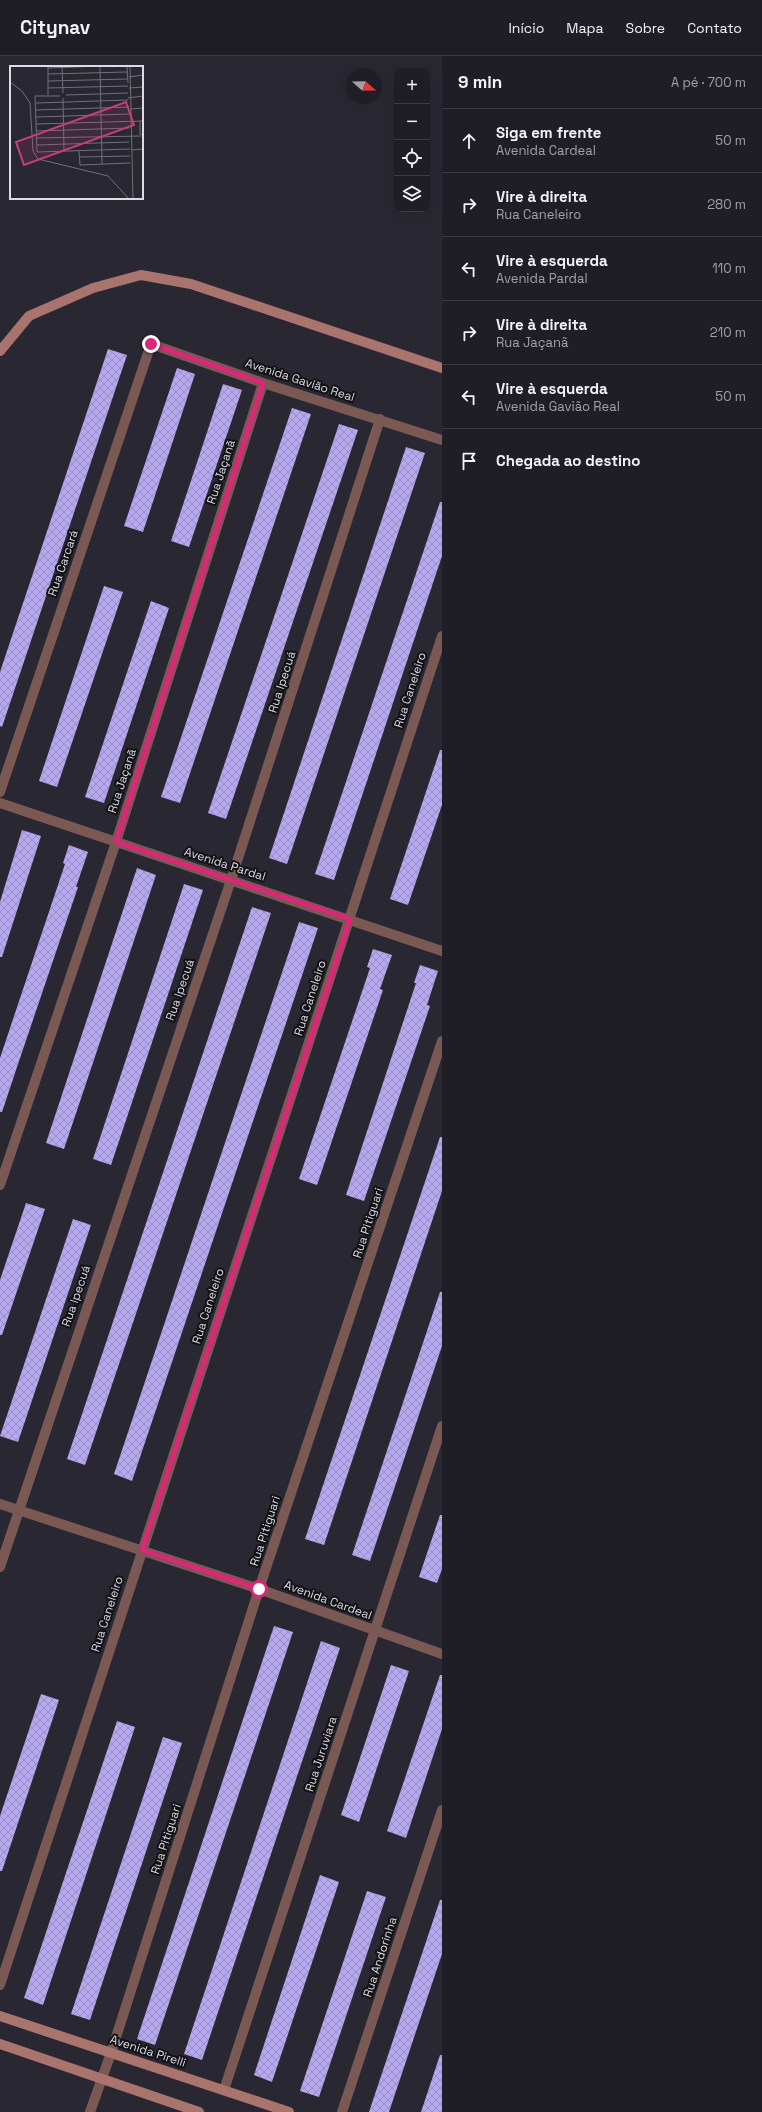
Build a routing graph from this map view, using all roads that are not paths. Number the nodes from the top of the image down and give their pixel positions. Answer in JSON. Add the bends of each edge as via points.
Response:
{"nodes":[{"id":1,"x":151,"y":344,"type":"joint"},
{"id":2,"x":0,"y":351,"type":"edge"},
{"id":3,"x":442,"y":368,"type":"edge"},
{"id":4,"x":263,"y":383,"type":"junction"},
{"id":5,"x":380,"y":419,"type":"junction"},
{"id":6,"x":442,"y":440,"type":"edge"},
{"id":7,"x":442,"y":636,"type":"edge"},
{"id":8,"x":0,"y":792,"type":"edge"},
{"id":9,"x":0,"y":803,"type":"edge"},
{"id":10,"x":116,"y":842,"type":"junction"},
{"id":11,"x":231,"y":880,"type":"junction"},
{"id":12,"x":350,"y":919,"type":"junction"},
{"id":13,"x":442,"y":951,"type":"edge"},
{"id":14,"x":442,"y":1041,"type":"edge"},
{"id":15,"x":0,"y":1185,"type":"edge"},
{"id":16,"x":442,"y":1426,"type":"edge"},
{"id":17,"x":0,"y":1504,"type":"edge"},
{"id":18,"x":18,"y":1510,"type":"junction"},
{"id":19,"x":142,"y":1550,"type":"junction"},
{"id":20,"x":0,"y":1567,"type":"edge"},
{"id":21,"x":259,"y":1589,"type":"junction"},
{"id":22,"x":376,"y":1631,"type":"junction"},
{"id":23,"x":442,"y":1654,"type":"edge"},
{"id":24,"x":442,"y":1810,"type":"edge"},
{"id":25,"x":0,"y":1985,"type":"edge"},
{"id":26,"x":0,"y":2016,"type":"edge"},
{"id":27,"x":0,"y":2044,"type":"edge"},
{"id":28,"x":111,"y":2053,"type":"junction"},
{"id":29,"x":102,"y":2079,"type":"junction"},
{"id":30,"x":224,"y":2090,"type":"junction"},
{"id":31,"x":90,"y":2112,"type":"edge"},
{"id":32,"x":199,"y":2112,"type":"edge"},
{"id":33,"x":289,"y":2112,"type":"edge"},
{"id":34,"x":342,"y":2112,"type":"edge"}],
"edges":[{"from":1,"to":4,"type":"street","name":"Avenida Gavião Real"},
{"from":1,"to":8,"type":"street","name":"Rua Carcará"},
{"from":2,"to":3,"type":"street","via":[[29,316],[92,288],[141,275],[191,284]]},
{"from":4,"to":5,"type":"street","name":"Avenida Gavião Real"},
{"from":4,"to":10,"type":"street","name":"Rua Jaçanã"},
{"from":5,"to":6,"type":"street","name":"Avenida Gavião Real"},
{"from":5,"to":11,"type":"street","name":"Rua Ipecuá"},
{"from":7,"to":12,"type":"street","name":"Rua Caneleiro"},
{"from":9,"to":10,"type":"street","name":"Avenida Pardal"},
{"from":10,"to":11,"type":"street","name":"Avenida Pardal"},
{"from":10,"to":15,"type":"street","name":"Rua Jaçanã"},
{"from":11,"to":12,"type":"street","name":"Avenida Pardal"},
{"from":11,"to":18,"type":"street","name":"Rua Ipecuá"},
{"from":12,"to":13,"type":"street","name":"Avenida Pardal"},
{"from":12,"to":19,"type":"street","name":"Rua Caneleiro"},
{"from":14,"to":21,"type":"street","name":"Rua Pitiguari"},
{"from":16,"to":22,"type":"street","name":"Rua Juruviara"},
{"from":17,"to":18,"type":"street","name":"Avenida Cardeal"},
{"from":18,"to":19,"type":"street","name":"Avenida Cardeal"},
{"from":18,"to":20,"type":"street","name":"Rua Ipecuá"},
{"from":19,"to":21,"type":"street","name":"Avenida Cardeal"},
{"from":19,"to":25,"type":"street","name":"Rua Caneleiro"},
{"from":21,"to":22,"type":"street","name":"Avenida Cardeal"},
{"from":21,"to":28,"type":"street","name":"Rua Pitiguari"},
{"from":22,"to":23,"type":"street","name":"Avenida Cardeal"},
{"from":22,"to":30,"type":"street","name":"Rua Juruviara"},
{"from":24,"to":34,"type":"street","name":"Rua Andorinha"},
{"from":26,"to":28,"type":"street","name":"Avenida Pirelli"},
{"from":27,"to":29,"type":"street"},
{"from":28,"to":29,"type":"street","name":"Rua Pitiguari"},
{"from":28,"to":30,"type":"street","name":"Avenida Pirelli"},
{"from":29,"to":31,"type":"street","name":"Rua Pitiguari"},
{"from":29,"to":32,"type":"street"},
{"from":30,"to":33,"type":"street","name":"Avenida Pirelli"}]}
